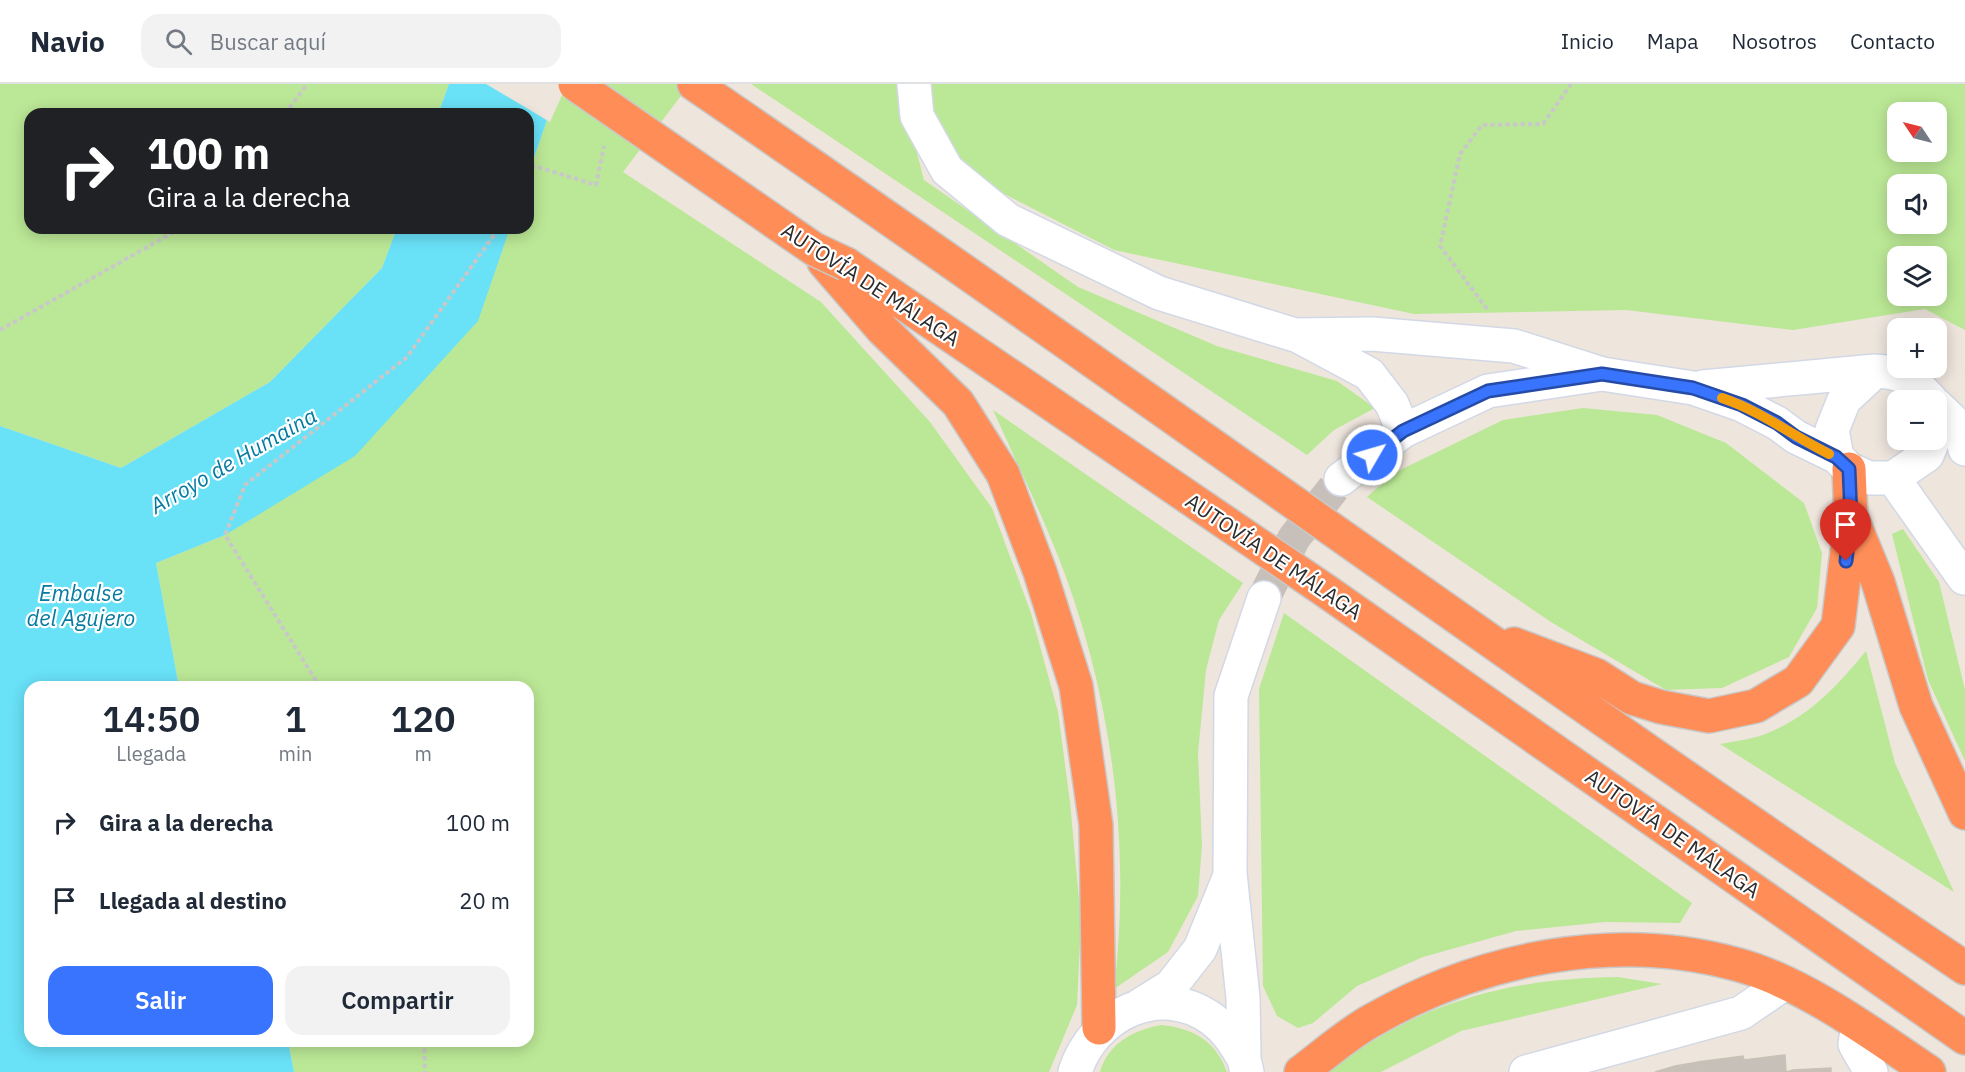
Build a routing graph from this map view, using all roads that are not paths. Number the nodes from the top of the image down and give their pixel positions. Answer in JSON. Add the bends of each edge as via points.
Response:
{"nodes":[{"id":1,"x":575,"y":84,"type":"edge"},
{"id":2,"x":694,"y":84,"type":"edge"},
{"id":3,"x":914,"y":84,"type":"edge"},
{"id":4,"x":841,"y":271,"type":"junction"},
{"id":5,"x":1296,"y":335,"type":"junction"},
{"id":6,"x":1875,"y":371,"type":"junction"},
{"id":7,"x":1602,"y":374,"type":"junction"},
{"id":8,"x":1693,"y":388,"type":"junction"},
{"id":9,"x":1922,"y":390,"type":"edge"},
{"id":10,"x":1947,"y":415,"type":"edge"},
{"id":11,"x":1403,"y":431,"type":"junction"},
{"id":12,"x":1965,"y":449,"type":"edge"},
{"id":13,"x":1929,"y":450,"type":"edge"},
{"id":14,"x":1843,"y":463,"type":"junction"},
{"id":15,"x":1341,"y":478,"type":"tunnel mouth"},
{"id":16,"x":1893,"y":478,"type":"junction"},
{"id":17,"x":1851,"y":518,"type":"junction"},
{"id":18,"x":1965,"y":542,"type":"edge"},
{"id":19,"x":1965,"y":580,"type":"edge"},
{"id":20,"x":1263,"y":598,"type":"tunnel mouth"},
{"id":21,"x":1467,"y":627,"type":"junction"},
{"id":22,"x":1965,"y":813,"type":"edge"},
{"id":23,"x":1230,"y":873,"type":"junction"},
{"id":24,"x":1965,"y":968,"type":"edge"},
{"id":25,"x":1785,"y":983,"type":"junction"},
{"id":26,"x":1137,"y":1006,"type":"junction"},
{"id":27,"x":1858,"y":1025,"type":"junction"},
{"id":28,"x":1099,"y":1028,"type":"junction"},
{"id":29,"x":1965,"y":1038,"type":"edge"},
{"id":30,"x":1245,"y":1066,"type":"edge"},
{"id":31,"x":1075,"y":1072,"type":"edge"},
{"id":32,"x":1301,"y":1072,"type":"edge"},
{"id":33,"x":1526,"y":1072,"type":"edge"},
{"id":34,"x":1870,"y":1072,"type":"edge"},
{"id":35,"x":1929,"y":1072,"type":"edge"}],
"edges":[{"from":1,"to":4,"type":"highway","name":"AUTOVÍA DE MÁLAGA","bridge":true},
{"from":2,"to":21,"type":"highway"},
{"from":3,"to":5,"type":"street","via":[[917,116],[947,170],[1008,220],[1159,293]]},
{"from":4,"to":28,"type":"highway","via":[[882,329],[958,402],[1004,474],[1040,572],[1076,686],[1096,825]]},
{"from":4,"to":29,"type":"highway","name":"AUTOVÍA DE MÁLAGA","via":[[1392,637]]},
{"from":5,"to":7,"type":"street","via":[[1372,334],[1514,346]]},
{"from":5,"to":11,"type":"street","via":[[1369,374],[1392,404]]},
{"from":6,"to":8,"type":"street"},
{"from":6,"to":9,"type":"street","via":[[1913,380]]},
{"from":6,"to":14,"type":"street","via":[[1844,400],[1832,430]]},
{"from":7,"to":8,"type":"street"},
{"from":7,"to":11,"type":"street","via":[[1488,391]]},
{"from":8,"to":14,"type":"street","via":[[1742,405]]},
{"from":10,"to":12,"type":"street","via":[[1960,428]]},
{"from":11,"to":15,"type":"street"},
{"from":13,"to":16,"type":"street"},
{"from":14,"to":16,"type":"street","via":[[1869,478]]},
{"from":14,"to":17,"type":"highway"},
{"from":16,"to":19,"type":"street"},
{"from":17,"to":21,"type":"highway","via":[[1838,626],[1798,681],[1756,706],[1709,716],[1661,707],[1632,698],[1596,675]]},
{"from":17,"to":22,"type":"highway","via":[[1878,582],[1916,706]]},
{"from":18,"to":19,"type":"street"},
{"from":20,"to":23,"type":"street","via":[[1231,696]]},
{"from":21,"to":24,"type":"highway"},
{"from":23,"to":26,"type":"street","via":[[1200,949],[1171,986]]},
{"from":23,"to":30,"type":"street","via":[[1243,998]]},
{"from":25,"to":27,"type":"highway"},
{"from":25,"to":32,"type":"highway","via":[[1740,965],[1658,950],[1590,951],[1509,963],[1442,985],[1370,1022]]},
{"from":25,"to":33,"type":"street","via":[[1741,1013]]},
{"from":26,"to":28,"type":"street"},
{"from":26,"to":30,"type":"street","via":[[1171,1005],[1212,1019],[1231,1036]]},
{"from":27,"to":34,"type":"street","via":[[1855,1044]]},
{"from":27,"to":35,"type":"highway"},
{"from":28,"to":31,"type":"street","via":[[1082,1052]]}]}
